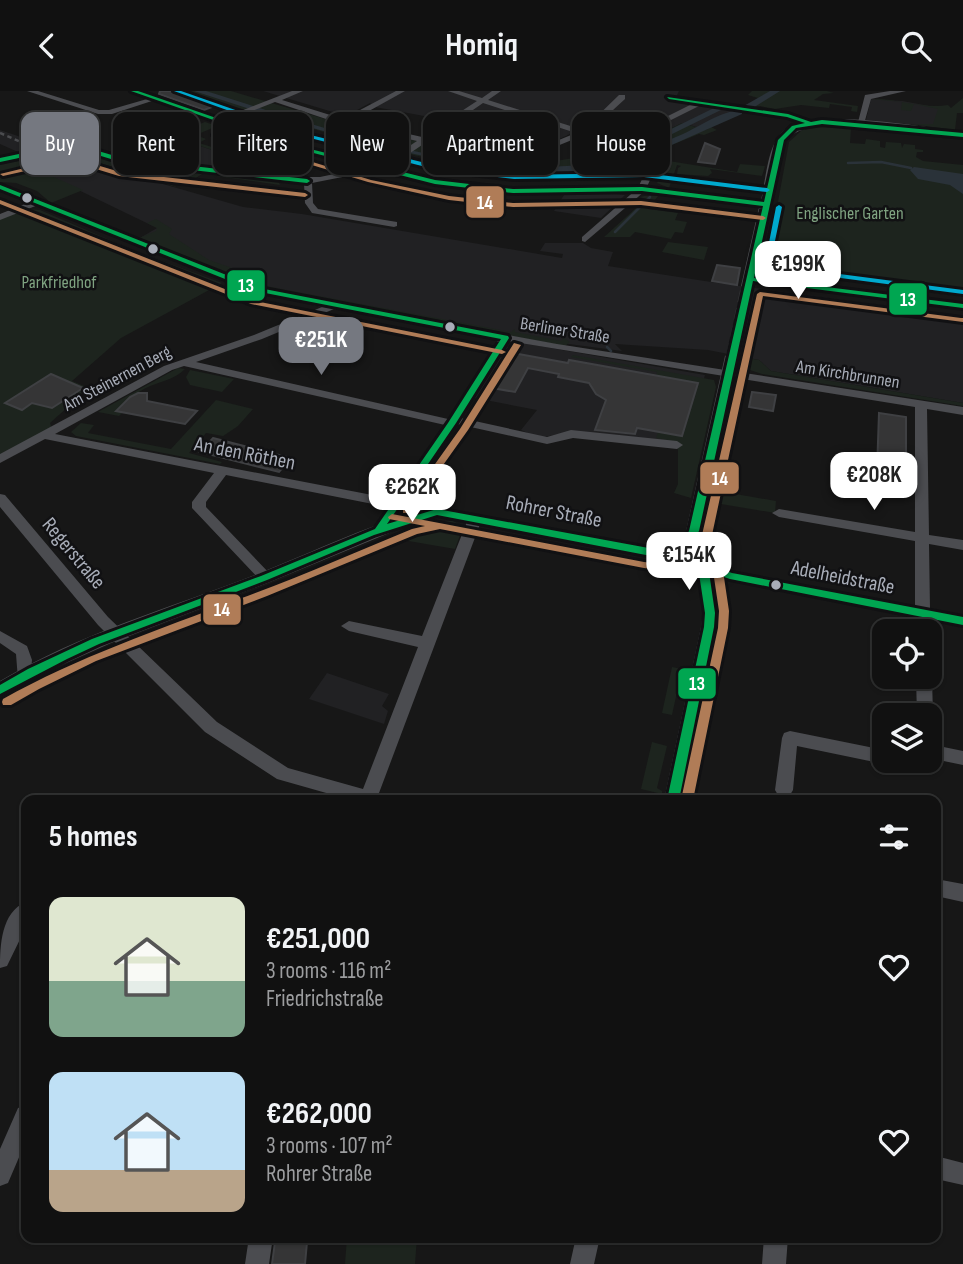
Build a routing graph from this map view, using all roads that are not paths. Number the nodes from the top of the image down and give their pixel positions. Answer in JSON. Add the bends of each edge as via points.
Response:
{"nodes":[{"id":1,"x":31,"y":91,"type":"edge"},
{"id":2,"x":133,"y":91,"type":"edge"},
{"id":3,"x":299,"y":91,"type":"edge"},
{"id":4,"x":401,"y":91,"type":"edge"},
{"id":5,"x":452,"y":91,"type":"edge"},
{"id":6,"x":497,"y":91,"type":"edge"},
{"id":7,"x":902,"y":91,"type":"edge"},
{"id":8,"x":671,"y":95,"type":"edge"},
{"id":9,"x":622,"y":97,"type":"dead end"},
{"id":10,"x":154,"y":99,"type":"junction"},
{"id":11,"x":482,"y":101,"type":"junction"},
{"id":12,"x":701,"y":102,"type":"junction"},
{"id":13,"x":267,"y":103,"type":"junction"},
{"id":14,"x":244,"y":112,"type":"edge"},
{"id":15,"x":362,"y":112,"type":"edge"},
{"id":16,"x":606,"y":112,"type":"edge"},
{"id":17,"x":326,"y":118,"type":"edge"},
{"id":18,"x":213,"y":119,"type":"edge"},
{"id":19,"x":670,"y":119,"type":"edge"},
{"id":20,"x":809,"y":123,"type":"junction"},
{"id":21,"x":860,"y":124,"type":"junction"},
{"id":22,"x":572,"y":128,"type":"edge"},
{"id":23,"x":963,"y":135,"type":"edge"},
{"id":24,"x":572,"y":137,"type":"edge"},
{"id":25,"x":409,"y":145,"type":"edge"},
{"id":26,"x":414,"y":147,"type":"junction"},
{"id":27,"x":409,"y":150,"type":"edge"},
{"id":28,"x":0,"y":160,"type":"edge"},
{"id":29,"x":343,"y":175,"type":"edge"},
{"id":30,"x":406,"y":175,"type":"edge"},
{"id":31,"x":649,"y":175,"type":"edge"},
{"id":32,"x":307,"y":181,"type":"junction"},
{"id":33,"x":0,"y":187,"type":"edge"},
{"id":34,"x":642,"y":190,"type":"junction"},
{"id":35,"x":38,"y":202,"type":"junction"},
{"id":36,"x":765,"y":204,"type":"junction"},
{"id":37,"x":0,"y":217,"type":"edge"},
{"id":38,"x":394,"y":224,"type":"dead end"},
{"id":39,"x":585,"y":239,"type":"dead end"},
{"id":40,"x":749,"y":278,"type":"joint"},
{"id":41,"x":333,"y":306,"type":"junction"},
{"id":42,"x":963,"y":306,"type":"edge"},
{"id":43,"x":505,"y":338,"type":"junction"},
{"id":44,"x":732,"y":356,"type":"tunnel mouth"},
{"id":45,"x":183,"y":362,"type":"junction"},
{"id":46,"x":727,"y":373,"type":"junction"},
{"id":47,"x":921,"y":403,"type":"junction"},
{"id":48,"x":963,"y":411,"type":"edge"},
{"id":49,"x":453,"y":421,"type":"junction"},
{"id":50,"x":46,"y":436,"type":"junction"},
{"id":51,"x":677,"y":445,"type":"dead end"},
{"id":52,"x":0,"y":459,"type":"edge"},
{"id":53,"x":223,"y":470,"type":"junction"},
{"id":54,"x":395,"y":503,"type":"junction"},
{"id":55,"x":3,"y":505,"type":"edge"},
{"id":56,"x":437,"y":512,"type":"junction"},
{"id":57,"x":779,"y":513,"type":"dead end"},
{"id":58,"x":475,"y":519,"type":"junction"},
{"id":59,"x":377,"y":532,"type":"junction"},
{"id":60,"x":922,"y":538,"type":"junction"},
{"id":61,"x":963,"y":545,"type":"edge"},
{"id":62,"x":680,"y":550,"type":"junction"},
{"id":63,"x":703,"y":566,"type":"junction"},
{"id":64,"x":266,"y":578,"type":"junction"},
{"id":65,"x":923,"y":613,"type":"junction"},
{"id":66,"x":923,"y":619,"type":"edge"},
{"id":67,"x":963,"y":621,"type":"edge"},
{"id":68,"x":348,"y":626,"type":"dead end"},
{"id":69,"x":117,"y":634,"type":"junction"},
{"id":70,"x":0,"y":636,"type":"edge"},
{"id":71,"x":428,"y":643,"type":"junction"},
{"id":72,"x":24,"y":676,"type":"junction"},
{"id":73,"x":0,"y":691,"type":"edge"},
{"id":74,"x":942,"y":754,"type":"edge"},
{"id":75,"x":872,"y":755,"type":"edge"},
{"id":76,"x":963,"y":758,"type":"edge"},
{"id":77,"x":784,"y":790,"type":"dead end"},
{"id":78,"x":358,"y":795,"type":"edge"},
{"id":79,"x":373,"y":795,"type":"edge"},
{"id":80,"x":674,"y":795,"type":"edge"},
{"id":81,"x":941,"y":888,"type":"edge"},
{"id":82,"x":963,"y":893,"type":"edge"},
{"id":83,"x":21,"y":918,"type":"edge"},
{"id":84,"x":0,"y":959,"type":"edge"},
{"id":85,"x":21,"y":1127,"type":"edge"},
{"id":86,"x":941,"y":1168,"type":"edge"},
{"id":87,"x":963,"y":1174,"type":"edge"},
{"id":88,"x":0,"y":1175,"type":"edge"},
{"id":89,"x":260,"y":1243,"type":"edge"},
{"id":90,"x":587,"y":1243,"type":"edge"},
{"id":91,"x":776,"y":1243,"type":"edge"},
{"id":92,"x":257,"y":1264,"type":"edge"},
{"id":93,"x":582,"y":1264,"type":"edge"},
{"id":94,"x":774,"y":1264,"type":"edge"}],
"edges":[{"from":1,"to":10,"type":"street","via":[[94,111],[110,112]]},
{"from":2,"to":10,"type":"main road"},
{"from":3,"to":13,"type":"street"},
{"from":4,"to":15,"type":"street"},
{"from":5,"to":11,"type":"street"},
{"from":6,"to":11,"type":"street"},
{"from":7,"to":21,"type":"street","via":[[868,97]]},
{"from":8,"to":12,"type":"street"},
{"from":9,"to":16,"type":"street"},
{"from":10,"to":18,"type":"main road"},
{"from":11,"to":22,"type":"street"},
{"from":11,"to":26,"type":"street"},
{"from":12,"to":19,"type":"street"},
{"from":12,"to":20,"type":"street"},
{"from":13,"to":14,"type":"street"},
{"from":13,"to":17,"type":"street"},
{"from":20,"to":21,"type":"main road"},
{"from":20,"to":36,"type":"main road","via":[[794,127],[780,140]]},
{"from":21,"to":23,"type":"main road"},
{"from":24,"to":26,"type":"street","via":[[523,158]]},
{"from":25,"to":26,"type":"street"},
{"from":26,"to":27,"type":"street"},
{"from":28,"to":32,"type":"street","via":[[71,145],[121,160]]},
{"from":29,"to":32,"type":"street"},
{"from":30,"to":34,"type":"main road","via":[[498,190]]},
{"from":31,"to":34,"type":"street"},
{"from":32,"to":38,"type":"street","via":[[309,203],[315,211]]},
{"from":33,"to":35,"type":"street","name":"Berliner Straße"},
{"from":34,"to":36,"type":"main road"},
{"from":34,"to":39,"type":"street"},
{"from":35,"to":37,"type":"street"},
{"from":35,"to":41,"type":"street","name":"Berliner Straße","via":[[245,286]]},
{"from":36,"to":40,"type":"main road"},
{"from":40,"to":42,"type":"street"},
{"from":41,"to":43,"type":"street","name":"Berliner Straße"},
{"from":41,"to":45,"type":"street","name":"Am Steinernen Berg"},
{"from":43,"to":46,"type":"street","name":"Berliner Straße"},
{"from":43,"to":49,"type":"street"},
{"from":44,"to":46,"type":"main road"},
{"from":45,"to":49,"type":"street"},
{"from":45,"to":50,"type":"street","name":"Am Steinernen Berg"},
{"from":46,"to":47,"type":"street","name":"Am Kirchbrunnen"},
{"from":46,"to":62,"type":"main road","via":[[694,531]]},
{"from":47,"to":48,"type":"street","name":"Am Kirchbrunnen"},
{"from":47,"to":60,"type":"street"},
{"from":49,"to":51,"type":"street","via":[[512,431],[538,441],[571,434]]},
{"from":49,"to":54,"type":"street"},
{"from":50,"to":52,"type":"street","name":"Am Steinernen Berg"},
{"from":50,"to":53,"type":"street","name":"An den Röthen"},
{"from":53,"to":54,"type":"street","name":"An den Röthen"},
{"from":53,"to":64,"type":"street","via":[[199,508]]},
{"from":54,"to":56,"type":"street","name":"An den Röthen"},
{"from":54,"to":59,"type":"street"},
{"from":55,"to":69,"type":"street","name":"Regerstraße"},
{"from":56,"to":58,"type":"main road","name":"Rohrer Straße"},
{"from":56,"to":59,"type":"main road","name":"Rohrer Straße"},
{"from":57,"to":60,"type":"street"},
{"from":58,"to":62,"type":"main road","name":"Rohrer Straße","via":[[635,549]]},
{"from":58,"to":71,"type":"street"},
{"from":59,"to":64,"type":"main road","name":"Rohrer Straße"},
{"from":60,"to":61,"type":"street"},
{"from":60,"to":65,"type":"street"},
{"from":62,"to":63,"type":"street","name":"Adelheidstraße"},
{"from":63,"to":65,"type":"street","name":"Adelheidstraße","via":[[742,579]]},
{"from":63,"to":80,"type":"street","via":[[709,627]]},
{"from":64,"to":69,"type":"main road","name":"Rohrer Straße"},
{"from":65,"to":66,"type":"street"},
{"from":65,"to":67,"type":"street","name":"Adelheidstraße"},
{"from":68,"to":71,"type":"street"},
{"from":69,"to":72,"type":"main road","name":"Rohrer Straße"},
{"from":69,"to":78,"type":"street","name":"Regerstraße","via":[[211,727],[253,756],[296,778]]},
{"from":70,"to":72,"type":"street","via":[[25,652]]},
{"from":71,"to":79,"type":"street"},
{"from":72,"to":73,"type":"main road","name":"Rohrer Straße"},
{"from":74,"to":76,"type":"street"},
{"from":75,"to":77,"type":"street","via":[[790,738]]},
{"from":81,"to":82,"type":"street"},
{"from":83,"to":84,"type":"street"},
{"from":85,"to":88,"type":"street"},
{"from":86,"to":87,"type":"street"},
{"from":89,"to":92,"type":"street"},
{"from":90,"to":93,"type":"street"},
{"from":91,"to":94,"type":"street"}]}
